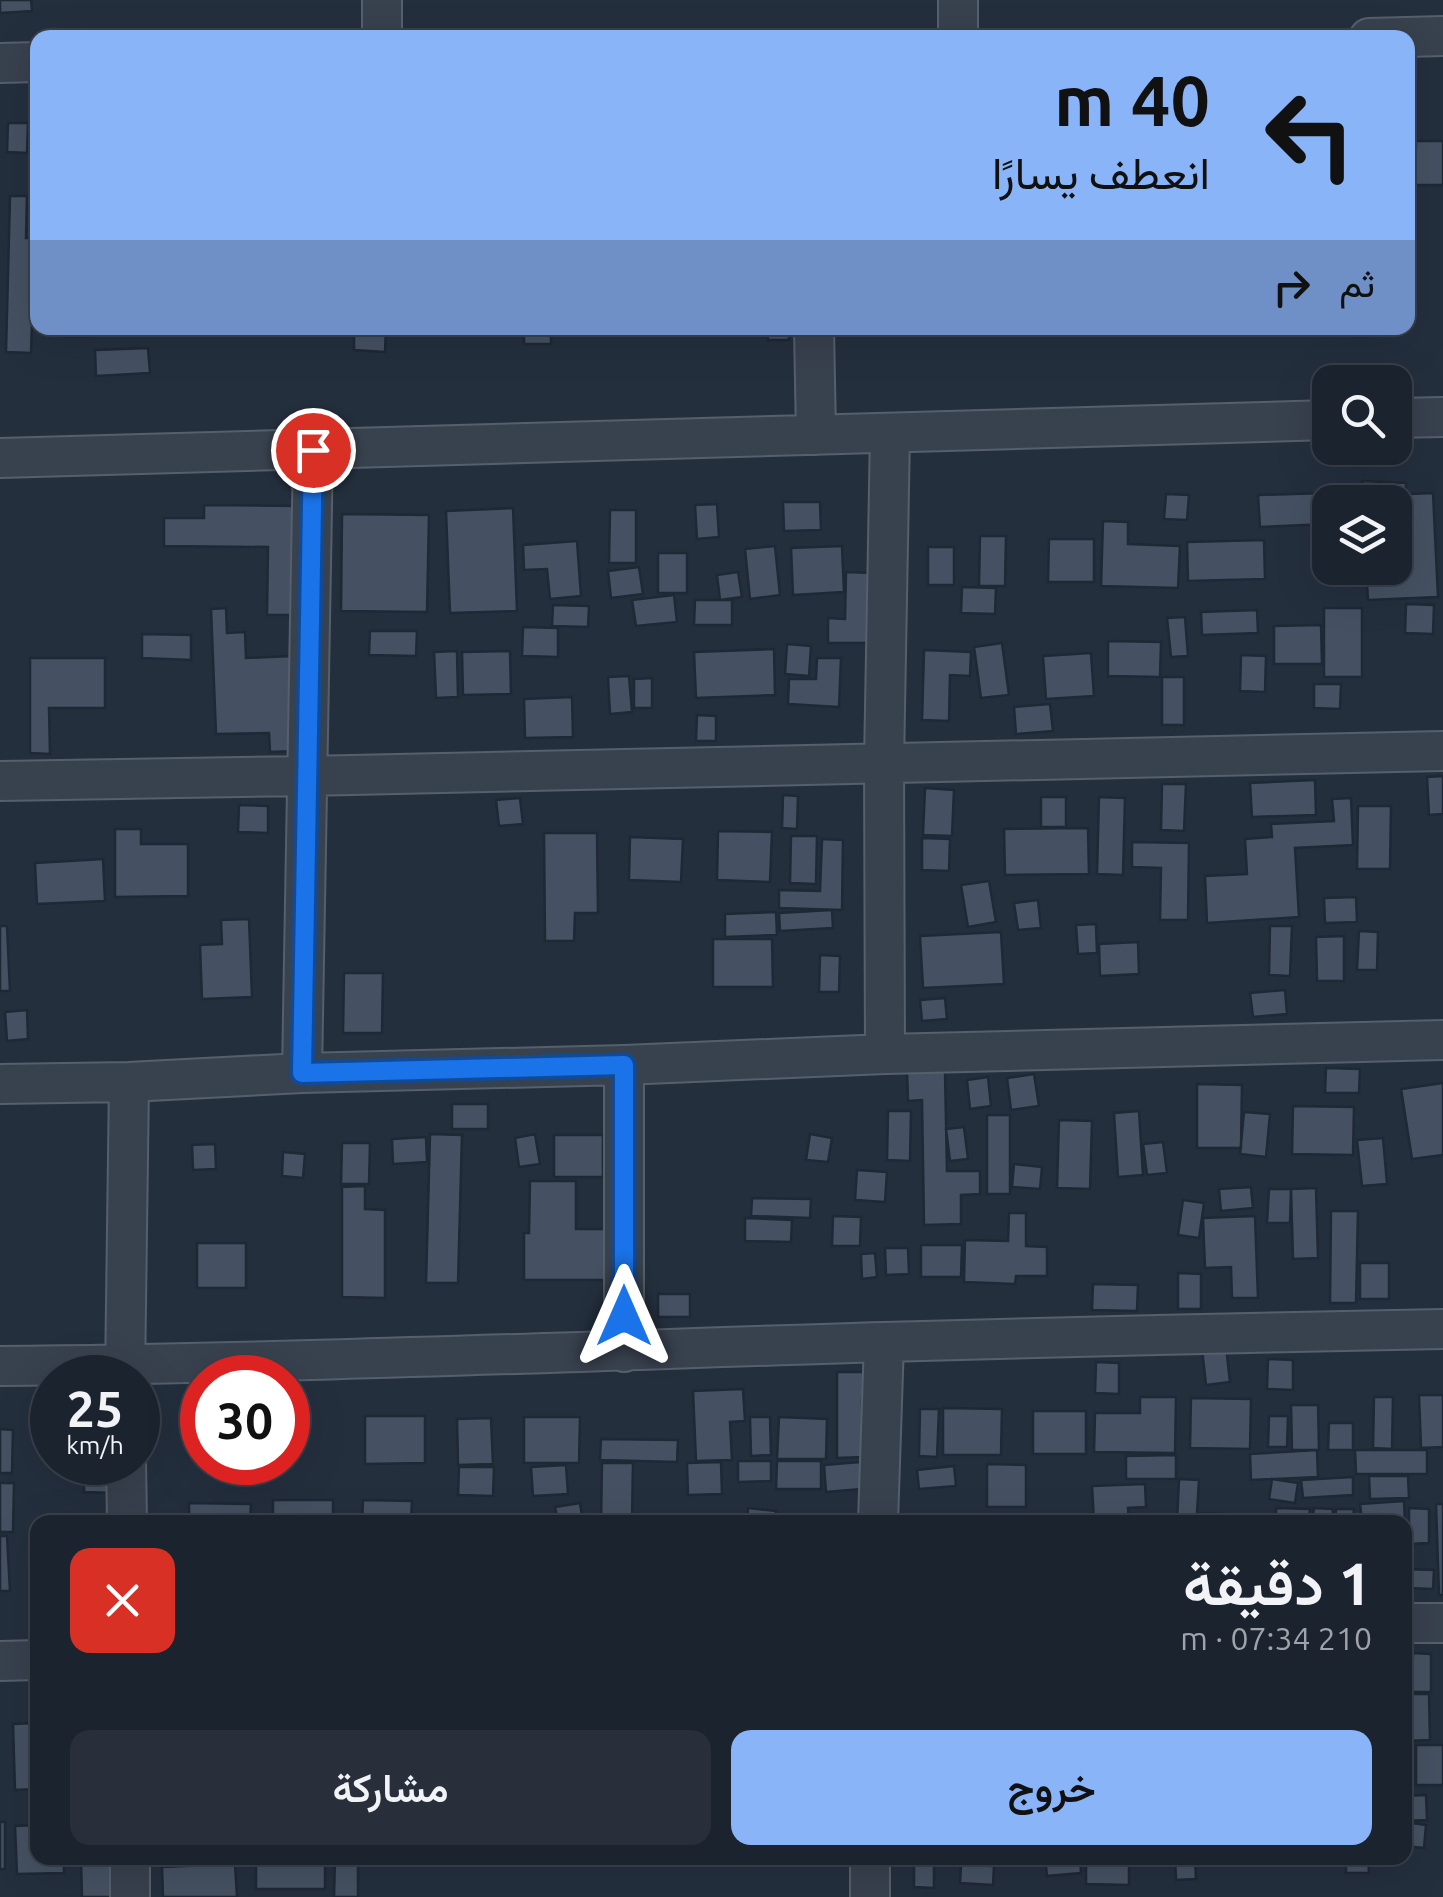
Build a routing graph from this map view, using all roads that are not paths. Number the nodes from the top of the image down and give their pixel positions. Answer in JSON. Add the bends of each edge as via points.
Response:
{"nodes":[{"id":1,"x":382,"y":0,"type":"edge"},
{"id":2,"x":958,"y":0,"type":"edge"},
{"id":3,"x":382,"y":30,"type":"edge"},
{"id":4,"x":958,"y":30,"type":"edge"},
{"id":5,"x":1443,"y":36,"type":"edge"},
{"id":6,"x":1415,"y":37,"type":"edge"},
{"id":7,"x":0,"y":62,"type":"edge"},
{"id":8,"x":30,"y":62,"type":"edge"},
{"id":9,"x":814,"y":335,"type":"edge"},
{"id":10,"x":1443,"y":417,"type":"edge"},
{"id":11,"x":1412,"y":418,"type":"edge"},
{"id":12,"x":1312,"y":421,"type":"edge"},
{"id":13,"x":890,"y":433,"type":"junction"},
{"id":14,"x":816,"y":435,"type":"junction"},
{"id":15,"x":313,"y":450,"type":"junction"},
{"id":16,"x":0,"y":458,"type":"edge"},
{"id":17,"x":1443,"y":751,"type":"edge"},
{"id":18,"x":884,"y":763,"type":"junction"},
{"id":19,"x":306,"y":776,"type":"junction"},
{"id":20,"x":0,"y":780,"type":"edge"},
{"id":21,"x":1443,"y":1040,"type":"edge"},
{"id":22,"x":885,"y":1054,"type":"junction"},
{"id":23,"x":624,"y":1065,"type":"junction"},
{"id":24,"x":302,"y":1073,"type":"junction"},
{"id":25,"x":128,"y":1082,"type":"junction"},
{"id":26,"x":0,"y":1084,"type":"edge"},
{"id":27,"x":1443,"y":1329,"type":"edge"},
{"id":28,"x":884,"y":1342,"type":"junction"},
{"id":29,"x":624,"y":1352,"type":"junction"},
{"id":30,"x":125,"y":1355,"type":"edge"},
{"id":31,"x":0,"y":1366,"type":"edge"},
{"id":32,"x":30,"y":1367,"type":"edge"},
{"id":33,"x":160,"y":1370,"type":"edge"},
{"id":34,"x":126,"y":1485,"type":"edge"},
{"id":35,"x":126,"y":1515,"type":"edge"},
{"id":36,"x":878,"y":1515,"type":"edge"},
{"id":37,"x":1443,"y":1623,"type":"edge"},
{"id":38,"x":1412,"y":1624,"type":"edge"},
{"id":39,"x":30,"y":1660,"type":"edge"},
{"id":40,"x":0,"y":1661,"type":"edge"},
{"id":41,"x":130,"y":1865,"type":"edge"},
{"id":42,"x":870,"y":1865,"type":"edge"},
{"id":43,"x":130,"y":1897,"type":"edge"},
{"id":44,"x":870,"y":1897,"type":"edge"}],
"edges":[{"from":1,"to":3,"type":"street"},
{"from":2,"to":4,"type":"street"},
{"from":5,"to":6,"type":"street"},
{"from":7,"to":8,"type":"street"},
{"from":9,"to":14,"type":"street"},
{"from":10,"to":11,"type":"street"},
{"from":12,"to":13,"type":"street"},
{"from":13,"to":14,"type":"street"},
{"from":13,"to":18,"type":"street"},
{"from":14,"to":15,"type":"street"},
{"from":15,"to":16,"type":"street"},
{"from":15,"to":19,"type":"street"},
{"from":17,"to":18,"type":"street"},
{"from":18,"to":19,"type":"street"},
{"from":18,"to":22,"type":"street"},
{"from":19,"to":20,"type":"street"},
{"from":19,"to":24,"type":"street"},
{"from":21,"to":22,"type":"street"},
{"from":22,"to":23,"type":"street"},
{"from":23,"to":24,"type":"street"},
{"from":23,"to":29,"type":"street"},
{"from":24,"to":25,"type":"street"},
{"from":25,"to":26,"type":"street"},
{"from":25,"to":30,"type":"street"},
{"from":27,"to":28,"type":"street"},
{"from":28,"to":29,"type":"street"},
{"from":28,"to":36,"type":"street"},
{"from":29,"to":33,"type":"street"},
{"from":31,"to":32,"type":"street"},
{"from":34,"to":35,"type":"street"},
{"from":37,"to":38,"type":"street"},
{"from":39,"to":40,"type":"street"},
{"from":41,"to":43,"type":"street"},
{"from":42,"to":44,"type":"street"}]}
